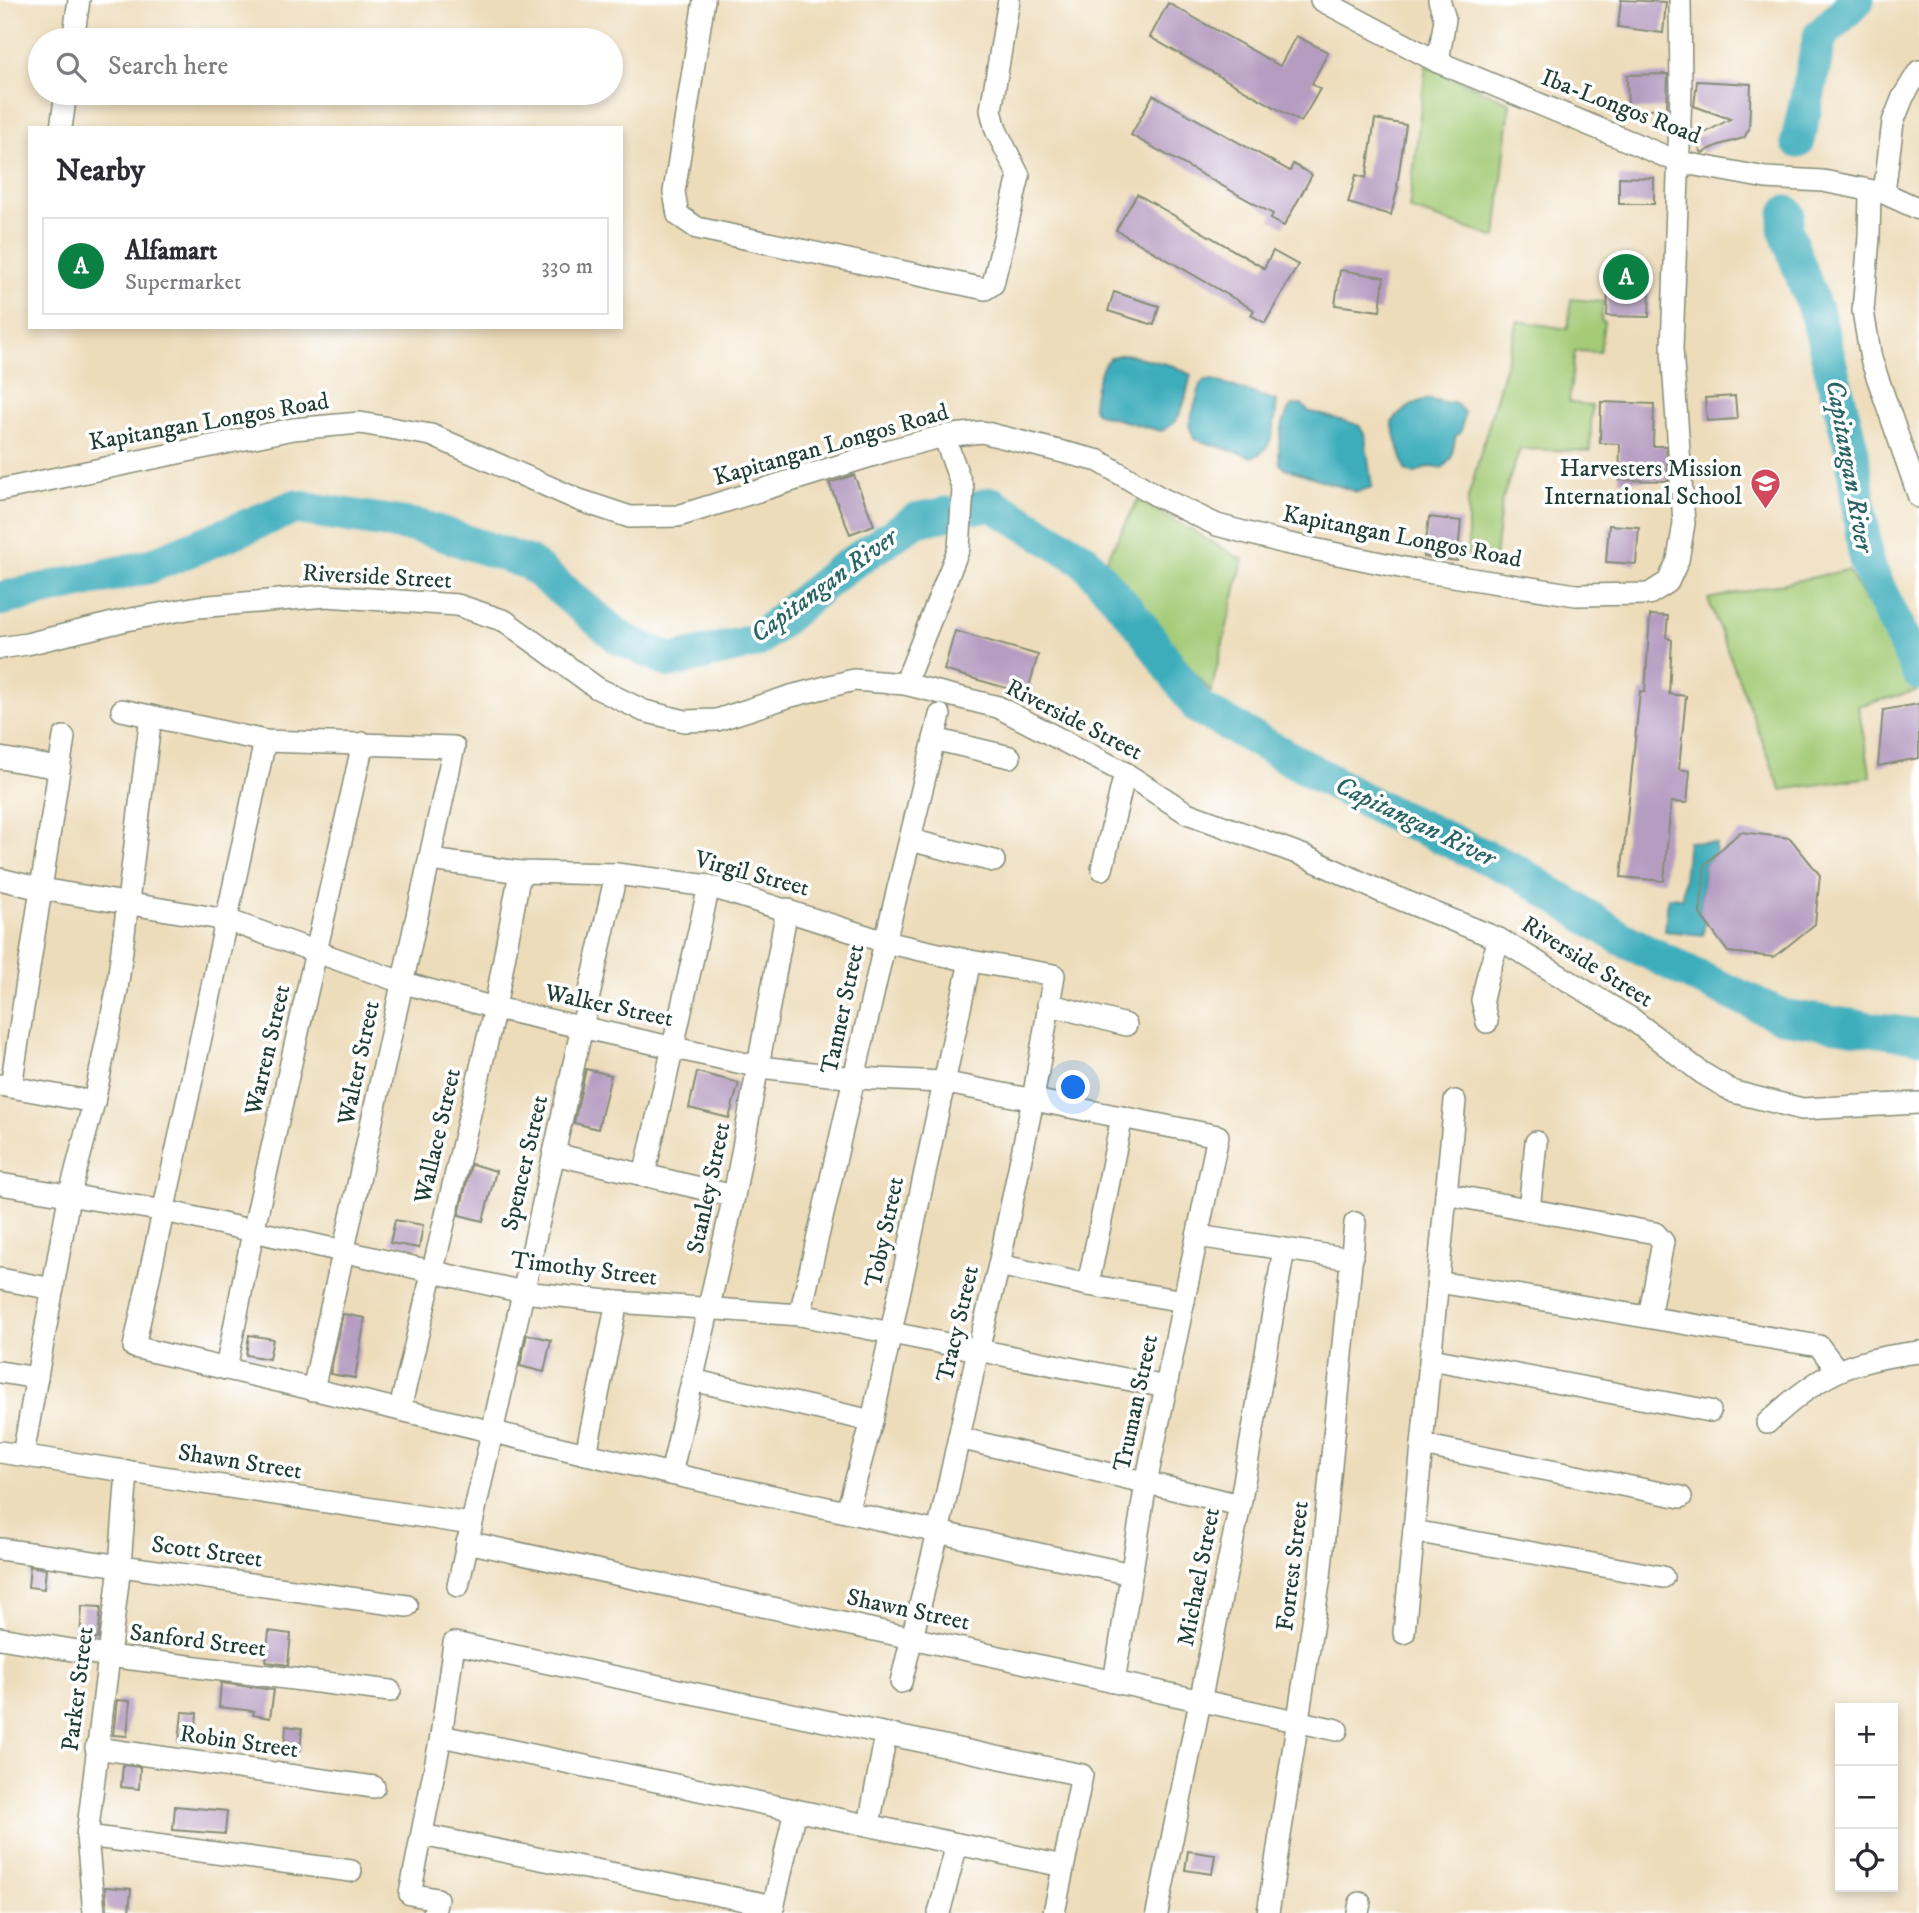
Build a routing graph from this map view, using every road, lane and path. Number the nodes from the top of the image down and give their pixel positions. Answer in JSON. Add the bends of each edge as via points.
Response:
{"nodes":[{"id":1,"x":79,"y":0,"type":"edge"},
{"id":2,"x":704,"y":0,"type":"edge"},
{"id":3,"x":1009,"y":0,"type":"edge"},
{"id":4,"x":1321,"y":0,"type":"edge"},
{"id":5,"x":1439,"y":0,"type":"edge"},
{"id":6,"x":1680,"y":0,"type":"edge"},
{"id":7,"x":75,"y":28,"type":"edge"},
{"id":8,"x":1437,"y":62,"type":"junction"},
{"id":9,"x":1919,"y":71,"type":"edge"},
{"id":10,"x":64,"y":105,"type":"edge"},
{"id":11,"x":61,"y":126,"type":"edge"},
{"id":12,"x":1679,"y":162,"type":"junction"},
{"id":13,"x":1877,"y":192,"type":"junction"},
{"id":14,"x":1919,"y":209,"type":"edge"},
{"id":15,"x":944,"y":436,"type":"junction"},
{"id":16,"x":0,"y":490,"type":"edge"},
{"id":17,"x":1919,"y":497,"type":"edge"},
{"id":18,"x":0,"y":648,"type":"edge"},
{"id":19,"x":905,"y":684,"type":"junction"},
{"id":20,"x":122,"y":710,"type":"dead end"},
{"id":21,"x":940,"y":715,"type":"dead end"},
{"id":22,"x":151,"y":716,"type":"junction"},
{"id":23,"x":64,"y":737,"type":"dead end"},
{"id":24,"x":934,"y":740,"type":"junction"},
{"id":25,"x":265,"y":741,"type":"junction"},
{"id":26,"x":363,"y":743,"type":"junction"},
{"id":27,"x":0,"y":758,"type":"edge"},
{"id":28,"x":1010,"y":758,"type":"dead end"},
{"id":29,"x":59,"y":768,"type":"junction"},
{"id":30,"x":1125,"y":773,"type":"junction"},
{"id":31,"x":910,"y":840,"type":"junction"},
{"id":32,"x":431,"y":860,"type":"junction"},
{"id":33,"x":994,"y":861,"type":"dead end"},
{"id":34,"x":1102,"y":869,"type":"dead end"},
{"id":35,"x":520,"y":872,"type":"junction"},
{"id":36,"x":616,"y":874,"type":"junction"},
{"id":37,"x":0,"y":879,"type":"edge"},
{"id":38,"x":709,"y":886,"type":"junction"},
{"id":39,"x":41,"y":888,"type":"junction"},
{"id":40,"x":129,"y":903,"type":"junction"},
{"id":41,"x":787,"y":909,"type":"junction"},
{"id":42,"x":227,"y":920,"type":"junction"},
{"id":43,"x":1499,"y":939,"type":"junction"},
{"id":44,"x":885,"y":942,"type":"junction"},
{"id":45,"x":317,"y":951,"type":"junction"},
{"id":46,"x":970,"y":961,"type":"junction"},
{"id":47,"x":1054,"y":975,"type":"joint"},
{"id":48,"x":404,"y":983,"type":"junction"},
{"id":49,"x":1048,"y":1004,"type":"junction"},
{"id":50,"x":495,"y":1007,"type":"junction"},
{"id":51,"x":1487,"y":1022,"type":"dead end"},
{"id":52,"x":1126,"y":1024,"type":"dead end"},
{"id":53,"x":582,"y":1026,"type":"junction"},
{"id":54,"x":672,"y":1046,"type":"junction"},
{"id":55,"x":760,"y":1067,"type":"junction"},
{"id":56,"x":855,"y":1078,"type":"junction"},
{"id":57,"x":942,"y":1082,"type":"junction"},
{"id":58,"x":6,"y":1086,"type":"edge"},
{"id":59,"x":1034,"y":1100,"type":"junction"},
{"id":60,"x":1455,"y":1101,"type":"dead end"},
{"id":61,"x":94,"y":1102,"type":"junction"},
{"id":62,"x":1919,"y":1103,"type":"edge"},
{"id":63,"x":1122,"y":1117,"type":"junction"},
{"id":64,"x":1218,"y":1136,"type":"joint"},
{"id":65,"x":1536,"y":1142,"type":"dead end"},
{"id":66,"x":554,"y":1154,"type":"junction"},
{"id":67,"x":644,"y":1176,"type":"junction"},
{"id":68,"x":0,"y":1184,"type":"edge"},
{"id":69,"x":1446,"y":1195,"type":"junction"},
{"id":70,"x":734,"y":1196,"type":"junction"},
{"id":71,"x":69,"y":1197,"type":"junction"},
{"id":72,"x":1529,"y":1210,"type":"junction"},
{"id":73,"x":165,"y":1211,"type":"junction"},
{"id":74,"x":1355,"y":1223,"type":"dead end"},
{"id":75,"x":253,"y":1231,"type":"junction"},
{"id":76,"x":1197,"y":1236,"type":"junction"},
{"id":77,"x":1284,"y":1249,"type":"junction"},
{"id":78,"x":345,"y":1251,"type":"junction"},
{"id":79,"x":1352,"y":1259,"type":"junction"},
{"id":80,"x":999,"y":1265,"type":"junction"},
{"id":81,"x":433,"y":1270,"type":"junction"},
{"id":82,"x":0,"y":1279,"type":"edge"},
{"id":83,"x":1438,"y":1282,"type":"junction"},
{"id":84,"x":1088,"y":1285,"type":"junction"},
{"id":85,"x":53,"y":1289,"type":"junction"},
{"id":86,"x":523,"y":1292,"type":"junction"},
{"id":87,"x":1184,"y":1301,"type":"junction"},
{"id":88,"x":617,"y":1302,"type":"junction"},
{"id":89,"x":710,"y":1308,"type":"junction"},
{"id":90,"x":800,"y":1315,"type":"junction"},
{"id":91,"x":1649,"y":1317,"type":"junction"},
{"id":92,"x":891,"y":1332,"type":"junction"},
{"id":93,"x":978,"y":1350,"type":"junction"},
{"id":94,"x":1919,"y":1352,"type":"edge"},
{"id":95,"x":1431,"y":1359,"type":"junction"},
{"id":96,"x":226,"y":1369,"type":"junction"},
{"id":97,"x":1837,"y":1370,"type":"junction"},
{"id":98,"x":0,"y":1372,"type":"edge"},
{"id":99,"x":37,"y":1378,"type":"junction"},
{"id":100,"x":692,"y":1380,"type":"junction"},
{"id":101,"x":1166,"y":1387,"type":"junction"},
{"id":102,"x":313,"y":1390,"type":"junction"},
{"id":103,"x":400,"y":1409,"type":"junction"},
{"id":104,"x":1710,"y":1411,"type":"dead end"},
{"id":105,"x":872,"y":1421,"type":"junction"},
{"id":106,"x":1767,"y":1423,"type":"dead end"},
{"id":107,"x":492,"y":1432,"type":"junction"},
{"id":108,"x":959,"y":1438,"type":"junction"},
{"id":109,"x":1422,"y":1445,"type":"junction"},
{"id":110,"x":0,"y":1452,"type":"edge"},
{"id":111,"x":586,"y":1454,"type":"junction"},
{"id":112,"x":23,"y":1455,"type":"junction"},
{"id":113,"x":127,"y":1471,"type":"junction"},
{"id":114,"x":671,"y":1475,"type":"junction"},
{"id":115,"x":1146,"y":1483,"type":"junction"},
{"id":116,"x":1681,"y":1497,"type":"dead end"},
{"id":117,"x":1240,"y":1505,"type":"junction"},
{"id":118,"x":847,"y":1512,"type":"junction"},
{"id":119,"x":1414,"y":1531,"type":"junction"},
{"id":120,"x":469,"y":1533,"type":"junction"},
{"id":121,"x":938,"y":1533,"type":"junction"},
{"id":122,"x":0,"y":1549,"type":"edge"},
{"id":123,"x":120,"y":1566,"type":"junction"},
{"id":124,"x":1132,"y":1574,"type":"junction"},
{"id":125,"x":1663,"y":1577,"type":"dead end"},
{"id":126,"x":458,"y":1586,"type":"dead end"},
{"id":127,"x":407,"y":1606,"type":"dead end"},
{"id":128,"x":1404,"y":1633,"type":"dead end"},
{"id":129,"x":0,"y":1638,"type":"edge"},
{"id":130,"x":912,"y":1638,"type":"junction"},
{"id":131,"x":108,"y":1656,"type":"junction"},
{"id":132,"x":901,"y":1682,"type":"dead end"},
{"id":133,"x":1114,"y":1682,"type":"junction"},
{"id":134,"x":390,"y":1691,"type":"dead end"},
{"id":135,"x":1202,"y":1700,"type":"junction"},
{"id":136,"x":1298,"y":1721,"type":"junction"},
{"id":137,"x":1337,"y":1730,"type":"dead end"},
{"id":138,"x":886,"y":1734,"type":"junction"},
{"id":139,"x":441,"y":1736,"type":"junction"},
{"id":140,"x":96,"y":1748,"type":"junction"},
{"id":141,"x":374,"y":1787,"type":"dead end"},
{"id":142,"x":795,"y":1810,"type":"junction"},
{"id":143,"x":869,"y":1825,"type":"junction"},
{"id":144,"x":422,"y":1835,"type":"junction"},
{"id":145,"x":87,"y":1836,"type":"junction"},
{"id":146,"x":957,"y":1844,"type":"junction"},
{"id":147,"x":1063,"y":1866,"type":"junction"},
{"id":148,"x":351,"y":1871,"type":"dead end"},
{"id":149,"x":773,"y":1910,"type":"edge"},
{"id":150,"x":94,"y":1913,"type":"edge"},
{"id":151,"x":434,"y":1913,"type":"edge"},
{"id":152,"x":939,"y":1913,"type":"edge"},
{"id":153,"x":1054,"y":1913,"type":"edge"},
{"id":154,"x":1157,"y":1913,"type":"edge"},
{"id":155,"x":1268,"y":1913,"type":"edge"}],
"edges":[{"from":1,"to":7,"type":"street"},
{"from":2,"to":3,"type":"street","via":[[674,192],[678,215],[697,228],[985,289],[993,284],[1019,176],[991,110]]},
{"from":4,"to":8,"type":"street","name":"Iba-Longos Road"},
{"from":5,"to":8,"type":"street","via":[[1445,19]]},
{"from":6,"to":12,"type":"street","name":"Kapitangan Longos Road"},
{"from":8,"to":12,"type":"street","name":"Iba-Longos Road"},
{"from":9,"to":13,"type":"street","via":[[1894,122]]},
{"from":10,"to":11,"type":"street"},
{"from":12,"to":13,"type":"street","name":"Iba-Longos Road"},
{"from":12,"to":15,"type":"street","name":"Kapitangan Longos Road","via":[[1672,349],[1684,523],[1678,560],[1668,582],[1650,594],[1576,595],[1414,570],[1285,543],[1217,525],[1099,461],[982,432]]},
{"from":13,"to":14,"type":"street","name":"Iba-Longos Road"},
{"from":13,"to":17,"type":"street","via":[[1863,311],[1871,359]]},
{"from":15,"to":16,"type":"street","name":"Kapitangan Longos Road","via":[[678,516],[630,517],[579,500],[431,435],[360,423],[293,429]]},
{"from":15,"to":19,"type":"street","via":[[963,489],[959,548]]},
{"from":18,"to":19,"type":"street","name":"Riverside Street","via":[[198,607],[326,596],[457,605],[505,621],[597,688],[644,711],[685,721],[717,720],[854,680]]},
{"from":19,"to":30,"type":"street","name":"Riverside Street","via":[[999,707]]},
{"from":20,"to":22,"type":"street"},
{"from":21,"to":24,"type":"street","name":"Tanner Street"},
{"from":22,"to":25,"type":"street"},
{"from":22,"to":40,"type":"street"},
{"from":23,"to":29,"type":"street"},
{"from":24,"to":28,"type":"street"},
{"from":24,"to":31,"type":"street","name":"Tanner Street"},
{"from":25,"to":26,"type":"street"},
{"from":25,"to":42,"type":"street"},
{"from":26,"to":32,"type":"street","name":"Walter Street","via":[[454,747]]},
{"from":26,"to":45,"type":"street","name":"Warren Street"},
{"from":27,"to":29,"type":"street"},
{"from":29,"to":39,"type":"street"},
{"from":30,"to":34,"type":"street"},
{"from":30,"to":43,"type":"street","name":"Riverside Street","via":[[1187,813],[1302,855]]},
{"from":31,"to":33,"type":"street"},
{"from":31,"to":44,"type":"street","name":"Tanner Street"},
{"from":32,"to":35,"type":"street","name":"Virgil Street"},
{"from":32,"to":48,"type":"street","name":"Walter Street"},
{"from":35,"to":36,"type":"street","name":"Virgil Street"},
{"from":35,"to":50,"type":"street","name":"Wallace Street"},
{"from":36,"to":38,"type":"street","name":"Virgil Street"},
{"from":36,"to":53,"type":"street","name":"Spencer Street"},
{"from":37,"to":39,"type":"street","name":"Walker Street"},
{"from":38,"to":41,"type":"street","name":"Virgil Street"},
{"from":38,"to":54,"type":"street"},
{"from":39,"to":40,"type":"street","name":"Walker Street"},
{"from":39,"to":58,"type":"street"},
{"from":40,"to":42,"type":"street","name":"Walker Street"},
{"from":40,"to":61,"type":"street"},
{"from":41,"to":44,"type":"street","name":"Virgil Street"},
{"from":41,"to":55,"type":"street","name":"Stanley Street"},
{"from":42,"to":45,"type":"street","name":"Walker Street"},
{"from":42,"to":73,"type":"street"},
{"from":43,"to":51,"type":"street","via":[[1482,1000]]},
{"from":43,"to":62,"type":"street","name":"Riverside Street","via":[[1633,1019],[1734,1092],[1802,1110]]},
{"from":44,"to":46,"type":"street","name":"Virgil Street"},
{"from":44,"to":56,"type":"street","name":"Tanner Street"},
{"from":45,"to":48,"type":"street","name":"Walker Street"},
{"from":45,"to":75,"type":"street","name":"Warren Street"},
{"from":46,"to":47,"type":"street","name":"Virgil Street"},
{"from":46,"to":57,"type":"street","name":"Toby Street"},
{"from":47,"to":49,"type":"street","name":"Tracy Street"},
{"from":48,"to":50,"type":"street","name":"Walker Street"},
{"from":48,"to":78,"type":"street","name":"Walter Street"},
{"from":49,"to":52,"type":"street"},
{"from":49,"to":59,"type":"street","name":"Tracy Street"},
{"from":50,"to":53,"type":"street","name":"Walker Street"},
{"from":50,"to":81,"type":"street","name":"Wallace Street"},
{"from":53,"to":54,"type":"street","name":"Walker Street"},
{"from":53,"to":66,"type":"street","name":"Spencer Street"},
{"from":54,"to":55,"type":"street","name":"Walker Street"},
{"from":54,"to":67,"type":"street"},
{"from":55,"to":56,"type":"street","name":"Walker Street"},
{"from":55,"to":70,"type":"street","name":"Stanley Street"},
{"from":56,"to":57,"type":"street","name":"Walker Street"},
{"from":56,"to":90,"type":"street","name":"Tanner Street"},
{"from":57,"to":59,"type":"street","name":"Walker Street"},
{"from":57,"to":92,"type":"street","name":"Toby Street"},
{"from":58,"to":61,"type":"street"},
{"from":59,"to":63,"type":"street","name":"Walker Street"},
{"from":59,"to":80,"type":"street","name":"Tracy Street"},
{"from":60,"to":69,"type":"street"},
{"from":61,"to":71,"type":"street"},
{"from":63,"to":64,"type":"street","name":"Walker Street"},
{"from":63,"to":84,"type":"street"},
{"from":64,"to":76,"type":"street","name":"Truman Street"},
{"from":65,"to":72,"type":"street"},
{"from":66,"to":67,"type":"street"},
{"from":66,"to":86,"type":"street","name":"Spencer Street"},
{"from":67,"to":70,"type":"street"},
{"from":68,"to":71,"type":"street","name":"Timothy Street"},
{"from":69,"to":72,"type":"street"},
{"from":69,"to":83,"type":"street"},
{"from":70,"to":89,"type":"street","name":"Stanley Street"},
{"from":71,"to":73,"type":"street","name":"Timothy Street"},
{"from":71,"to":85,"type":"street"},
{"from":72,"to":91,"type":"street","via":[[1655,1233],[1663,1242]]},
{"from":73,"to":75,"type":"street","name":"Timothy Street"},
{"from":73,"to":96,"type":"street","via":[[134,1347]]},
{"from":74,"to":79,"type":"street","name":"Forrest Street"},
{"from":75,"to":78,"type":"street","name":"Timothy Street"},
{"from":75,"to":96,"type":"street","name":"Warren Street"},
{"from":76,"to":77,"type":"street"},
{"from":76,"to":87,"type":"street","name":"Truman Street"},
{"from":77,"to":79,"type":"street"},
{"from":77,"to":117,"type":"street","name":"Michael Street"},
{"from":78,"to":81,"type":"street","name":"Timothy Street"},
{"from":78,"to":102,"type":"street","name":"Walter Street"},
{"from":79,"to":136,"type":"street","name":"Forrest Street","via":[[1320,1577]]},
{"from":80,"to":84,"type":"street"},
{"from":80,"to":93,"type":"street","name":"Tracy Street"},
{"from":81,"to":86,"type":"street","name":"Timothy Street"},
{"from":81,"to":103,"type":"street","name":"Wallace Street"},
{"from":82,"to":85,"type":"street"},
{"from":83,"to":91,"type":"street"},
{"from":83,"to":95,"type":"street"},
{"from":84,"to":87,"type":"street"},
{"from":85,"to":99,"type":"street"},
{"from":86,"to":88,"type":"street","name":"Timothy Street"},
{"from":86,"to":107,"type":"street","name":"Spencer Street"},
{"from":87,"to":101,"type":"street","name":"Truman Street"},
{"from":88,"to":89,"type":"street","name":"Timothy Street"},
{"from":88,"to":111,"type":"street"},
{"from":89,"to":90,"type":"street","name":"Timothy Street"},
{"from":89,"to":100,"type":"street","name":"Stanley Street"},
{"from":90,"to":92,"type":"street","name":"Timothy Street"},
{"from":91,"to":97,"type":"street","via":[[1819,1346]]},
{"from":92,"to":93,"type":"street","name":"Timothy Street"},
{"from":92,"to":105,"type":"street","name":"Toby Street"},
{"from":93,"to":101,"type":"street","name":"Timothy Street"},
{"from":93,"to":108,"type":"street","name":"Tracy Street"},
{"from":94,"to":97,"type":"street","via":[[1877,1357]]},
{"from":95,"to":104,"type":"street"},
{"from":95,"to":109,"type":"street"},
{"from":96,"to":102,"type":"street"},
{"from":97,"to":106,"type":"street"},
{"from":98,"to":99,"type":"street"},
{"from":99,"to":112,"type":"street"},
{"from":100,"to":105,"type":"street"},
{"from":100,"to":114,"type":"street","name":"Stanley Street"},
{"from":101,"to":115,"type":"street","name":"Truman Street"},
{"from":102,"to":103,"type":"street"},
{"from":103,"to":107,"type":"street"},
{"from":105,"to":118,"type":"street","name":"Toby Street"},
{"from":107,"to":111,"type":"street"},
{"from":107,"to":120,"type":"street","name":"Spencer Street"},
{"from":108,"to":115,"type":"street"},
{"from":108,"to":121,"type":"street","name":"Tracy Street"},
{"from":109,"to":116,"type":"street"},
{"from":109,"to":119,"type":"street"},
{"from":110,"to":112,"type":"street","name":"Shawn Street"},
{"from":111,"to":114,"type":"street"},
{"from":112,"to":113,"type":"street","name":"Shawn Street"},
{"from":113,"to":120,"type":"street","name":"Shawn Street"},
{"from":113,"to":123,"type":"street","name":"Parker Street"},
{"from":114,"to":118,"type":"street"},
{"from":115,"to":117,"type":"street"},
{"from":115,"to":124,"type":"street","name":"Truman Street"},
{"from":117,"to":135,"type":"street","name":"Michael Street"},
{"from":118,"to":121,"type":"street"},
{"from":119,"to":125,"type":"street"},
{"from":119,"to":128,"type":"street"},
{"from":120,"to":126,"type":"street","name":"Spencer Street"},
{"from":120,"to":130,"type":"street","name":"Shawn Street"},
{"from":121,"to":124,"type":"street"},
{"from":121,"to":130,"type":"street","name":"Tracy Street"},
{"from":122,"to":123,"type":"street","name":"Scott Street"},
{"from":123,"to":127,"type":"street","name":"Scott Street"},
{"from":123,"to":131,"type":"street","name":"Parker Street"},
{"from":124,"to":133,"type":"street","name":"Truman Street"},
{"from":129,"to":131,"type":"street","name":"Sanford Street"},
{"from":130,"to":132,"type":"street","name":"Tracy Street"},
{"from":130,"to":133,"type":"street","name":"Shawn Street"},
{"from":131,"to":134,"type":"street","name":"Sanford Street"},
{"from":131,"to":140,"type":"street","name":"Parker Street"},
{"from":133,"to":135,"type":"street","name":"Shawn Street"},
{"from":135,"to":136,"type":"street","name":"Shawn Street"},
{"from":135,"to":154,"type":"street","name":"Michael Street"},
{"from":136,"to":137,"type":"street","name":"Shawn Street"},
{"from":136,"to":155,"type":"street","name":"Forrest Street"},
{"from":138,"to":139,"type":"street","via":[[454,1643]]},
{"from":138,"to":143,"type":"street"},
{"from":138,"to":147,"type":"street","via":[[1082,1775]]},
{"from":139,"to":142,"type":"street"},
{"from":139,"to":144,"type":"street"},
{"from":140,"to":141,"type":"street","name":"Robin Street"},
{"from":140,"to":145,"type":"street","name":"Parker Street"},
{"from":142,"to":143,"type":"street"},
{"from":142,"to":149,"type":"street"},
{"from":143,"to":146,"type":"street"},
{"from":144,"to":149,"type":"street"},
{"from":144,"to":151,"type":"street","via":[[410,1894],[437,1899]]},
{"from":145,"to":148,"type":"street"},
{"from":145,"to":150,"type":"street","name":"Parker Street"},
{"from":146,"to":147,"type":"street"},
{"from":146,"to":152,"type":"street"},
{"from":147,"to":153,"type":"street"}]}
